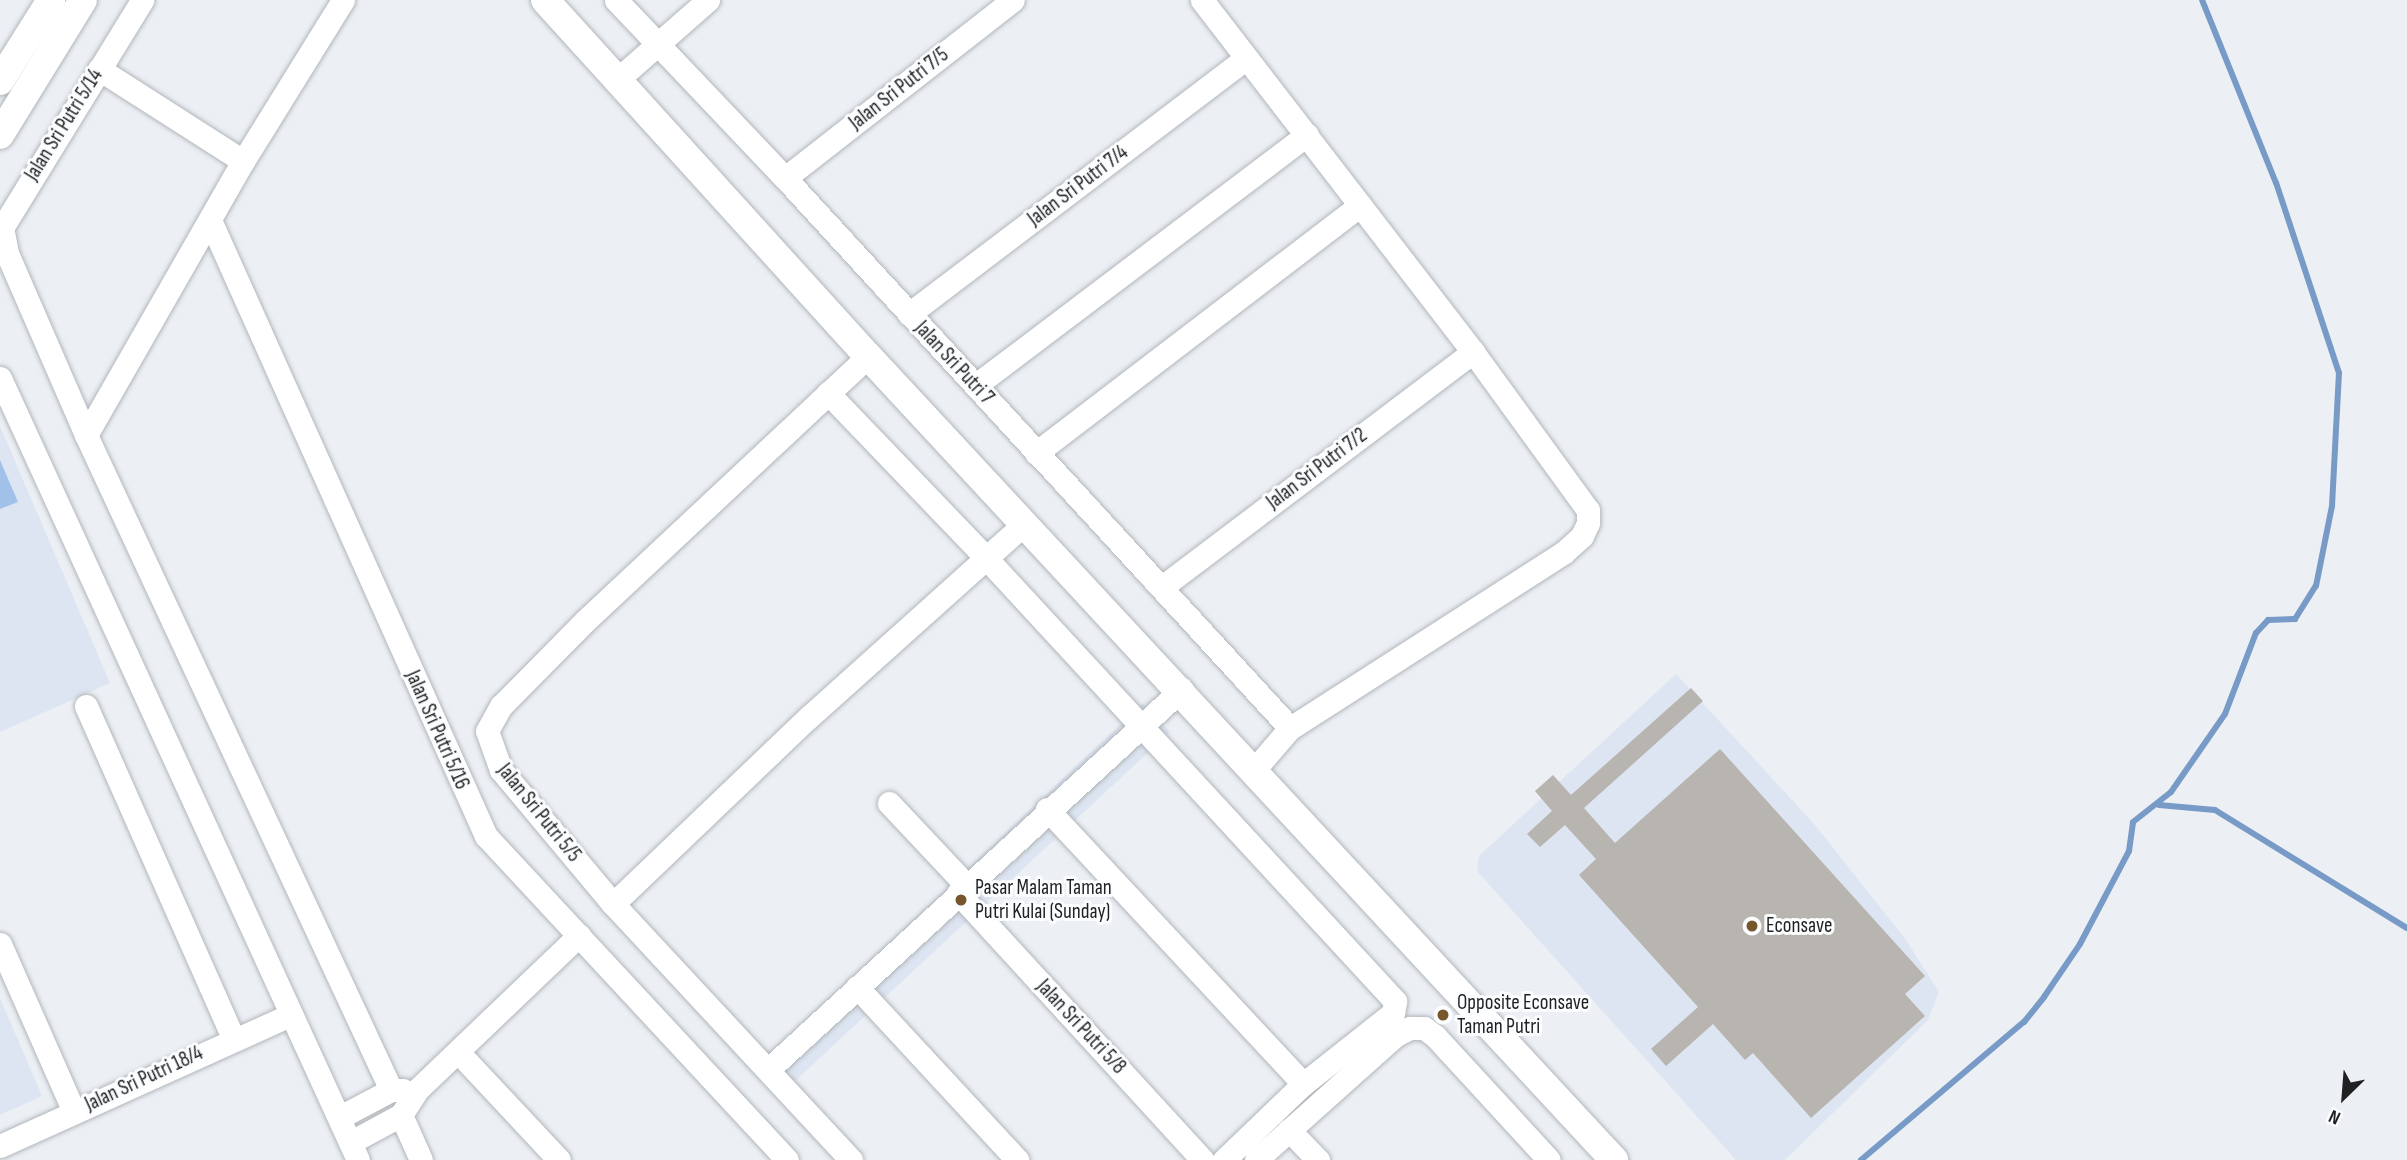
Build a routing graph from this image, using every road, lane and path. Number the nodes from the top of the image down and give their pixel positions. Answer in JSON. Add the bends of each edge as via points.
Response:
{"nodes":[{"id":1,"x":51,"y":0,"type":"edge"},
{"id":2,"x":83,"y":0,"type":"edge"},
{"id":3,"x":142,"y":0,"type":"edge"},
{"id":4,"x":343,"y":0,"type":"edge"},
{"id":5,"x":545,"y":0,"type":"edge"},
{"id":6,"x":616,"y":0,"type":"edge"},
{"id":7,"x":708,"y":0,"type":"edge"},
{"id":8,"x":1013,"y":0,"type":"edge"},
{"id":9,"x":1202,"y":0,"type":"edge"},
{"id":10,"x":657,"y":44,"type":"junction"},
{"id":11,"x":1246,"y":58,"type":"junction"},
{"id":12,"x":99,"y":69,"type":"junction"},
{"id":13,"x":618,"y":79,"type":"junction"},
{"id":14,"x":0,"y":81,"type":"edge"},
{"id":15,"x":0,"y":135,"type":"edge"},
{"id":16,"x":1307,"y":135,"type":"junction"},
{"id":17,"x":243,"y":161,"type":"junction"},
{"id":18,"x":785,"y":178,"type":"junction"},
{"id":19,"x":1360,"y":205,"type":"junction"},
{"id":20,"x":210,"y":220,"type":"junction"},
{"id":21,"x":909,"y":314,"type":"junction"},
{"id":22,"x":1473,"y":352,"type":"junction"},
{"id":23,"x":868,"y":356,"type":"junction"},
{"id":24,"x":0,"y":379,"type":"edge"},
{"id":25,"x":976,"y":385,"type":"junction"},
{"id":26,"x":828,"y":393,"type":"junction"},
{"id":27,"x":86,"y":435,"type":"junction"},
{"id":28,"x":1036,"y":453,"type":"junction"},
{"id":29,"x":1025,"y":523,"type":"junction"},
{"id":30,"x":987,"y":559,"type":"junction"},
{"id":31,"x":1161,"y":587,"type":"junction"},
{"id":32,"x":1182,"y":689,"type":"junction"},
{"id":33,"x":86,"y":706,"type":"dead end"},
{"id":34,"x":1143,"y":725,"type":"junction"},
{"id":35,"x":1290,"y":728,"type":"junction"},
{"id":36,"x":1254,"y":770,"type":"junction"},
{"id":37,"x":889,"y":803,"type":"dead end"},
{"id":38,"x":1047,"y":809,"type":"junction"},
{"id":39,"x":963,"y":890,"type":"junction"},
{"id":40,"x":613,"y":904,"type":"junction"},
{"id":41,"x":579,"y":935,"type":"junction"},
{"id":42,"x":0,"y":944,"type":"edge"},
{"id":43,"x":857,"y":987,"type":"junction"},
{"id":44,"x":290,"y":1015,"type":"junction"},
{"id":45,"x":233,"y":1038,"type":"junction"},
{"id":46,"x":458,"y":1053,"type":"junction"},
{"id":47,"x":769,"y":1069,"type":"junction"},
{"id":48,"x":1303,"y":1084,"type":"junction"},
{"id":49,"x":391,"y":1090,"type":"junction"},
{"id":50,"x":417,"y":1090,"type":"junction"},
{"id":51,"x":74,"y":1112,"type":"junction"},
{"id":52,"x":401,"y":1115,"type":"junction"},
{"id":53,"x":340,"y":1117,"type":"junction"},
{"id":54,"x":1289,"y":1130,"type":"junction"},
{"id":55,"x":0,"y":1146,"type":"edge"},
{"id":56,"x":354,"y":1151,"type":"edge"},
{"id":57,"x":421,"y":1160,"type":"edge"},
{"id":58,"x":559,"y":1160,"type":"edge"},
{"id":59,"x":787,"y":1160,"type":"edge"},
{"id":60,"x":851,"y":1160,"type":"edge"},
{"id":61,"x":1017,"y":1160,"type":"edge"},
{"id":62,"x":1203,"y":1160,"type":"edge"},
{"id":63,"x":1224,"y":1160,"type":"edge"},
{"id":64,"x":1256,"y":1160,"type":"edge"},
{"id":65,"x":1318,"y":1160,"type":"edge"},
{"id":66,"x":1549,"y":1160,"type":"edge"},
{"id":67,"x":1614,"y":1160,"type":"edge"}],
"edges":[{"from":1,"to":14,"type":"street"},
{"from":2,"to":15,"type":"street"},
{"from":3,"to":12,"type":"street","name":"Jalan Sri Putri 5/14"},
{"from":4,"to":17,"type":"street"},
{"from":5,"to":13,"type":"street"},
{"from":6,"to":10,"type":"street","name":"Jalan Sri Putri 7"},
{"from":7,"to":10,"type":"street"},
{"from":8,"to":18,"type":"street","name":"Jalan Sri Putri 7/5"},
{"from":9,"to":11,"type":"street"},
{"from":10,"to":13,"type":"street"},
{"from":10,"to":18,"type":"street","name":"Jalan Sri Putri 7"},
{"from":11,"to":16,"type":"street"},
{"from":11,"to":21,"type":"street","name":"Jalan Sri Putri 7/4"},
{"from":12,"to":17,"type":"street"},
{"from":12,"to":27,"type":"street","name":"Jalan Sri Putri 5/14","via":[[2,228],[7,253]]},
{"from":13,"to":23,"type":"street"},
{"from":16,"to":19,"type":"street"},
{"from":16,"to":25,"type":"street"},
{"from":17,"to":20,"type":"street"},
{"from":18,"to":21,"type":"street","name":"Jalan Sri Putri 7"},
{"from":19,"to":22,"type":"street"},
{"from":19,"to":28,"type":"street"},
{"from":20,"to":27,"type":"street"},
{"from":20,"to":41,"type":"street","name":"Jalan Sri Putri 5/16","via":[[476,817],[486,836]]},
{"from":21,"to":25,"type":"street","name":"Jalan Sri Putri 7"},
{"from":22,"to":31,"type":"street","name":"Jalan Sri Putri 7/2"},
{"from":22,"to":35,"type":"street","via":[[1581,500],[1588,523],[1563,553]]},
{"from":23,"to":26,"type":"street","name":"Jalan Sri Putri 5/5"},
{"from":23,"to":29,"type":"street"},
{"from":24,"to":44,"type":"street"},
{"from":25,"to":28,"type":"street","name":"Jalan Sri Putri 7"},
{"from":26,"to":30,"type":"street"},
{"from":26,"to":40,"type":"street","name":"Jalan Sri Putri 5/5","via":[[585,621],[492,719],[488,731],[501,770]]},
{"from":27,"to":49,"type":"street"},
{"from":28,"to":31,"type":"street","name":"Jalan Sri Putri 7"},
{"from":29,"to":30,"type":"street"},
{"from":29,"to":32,"type":"street"},
{"from":30,"to":34,"type":"street"},
{"from":30,"to":40,"type":"street","via":[[809,717]]},
{"from":31,"to":35,"type":"street","name":"Jalan Sri Putri 7"},
{"from":32,"to":34,"type":"street"},
{"from":32,"to":36,"type":"street"},
{"from":33,"to":45,"type":"street"},
{"from":34,"to":38,"type":"street"},
{"from":34,"to":48,"type":"street","via":[[1395,1001],[1393,1013]]},
{"from":35,"to":36,"type":"street"},
{"from":36,"to":67,"type":"street"},
{"from":37,"to":39,"type":"street","name":"Jalan Sri Putri 5/8"},
{"from":38,"to":39,"type":"street"},
{"from":38,"to":48,"type":"street"},
{"from":39,"to":43,"type":"street"},
{"from":39,"to":62,"type":"street","name":"Jalan Sri Putri 5/8"},
{"from":40,"to":47,"type":"street","name":"Jalan Sri Putri 5/5"},
{"from":41,"to":46,"type":"street"},
{"from":41,"to":59,"type":"street","name":"Jalan Sri Putri 5/16"},
{"from":42,"to":51,"type":"street"},
{"from":43,"to":47,"type":"street"},
{"from":43,"to":61,"type":"street"},
{"from":44,"to":45,"type":"street","name":"Jalan Sri Putri 18/4"},
{"from":44,"to":53,"type":"street"},
{"from":45,"to":51,"type":"street","name":"Jalan Sri Putri 18/4"},
{"from":46,"to":50,"type":"street"},
{"from":46,"to":58,"type":"street"},
{"from":47,"to":60,"type":"street","name":"Jalan Sri Putri 5/5"},
{"from":48,"to":63,"type":"street"},
{"from":49,"to":50,"type":"street"},
{"from":49,"to":53,"type":"street"},
{"from":50,"to":52,"type":"street"},
{"from":51,"to":55,"type":"street","name":"Jalan Sri Putri 18/4"},
{"from":52,"to":56,"type":"street"},
{"from":52,"to":57,"type":"street"},
{"from":53,"to":56,"type":"street"},
{"from":54,"to":64,"type":"street"},
{"from":54,"to":65,"type":"street"},
{"from":54,"to":66,"type":"street","via":[[1396,1035],[1424,1028]]}]}
